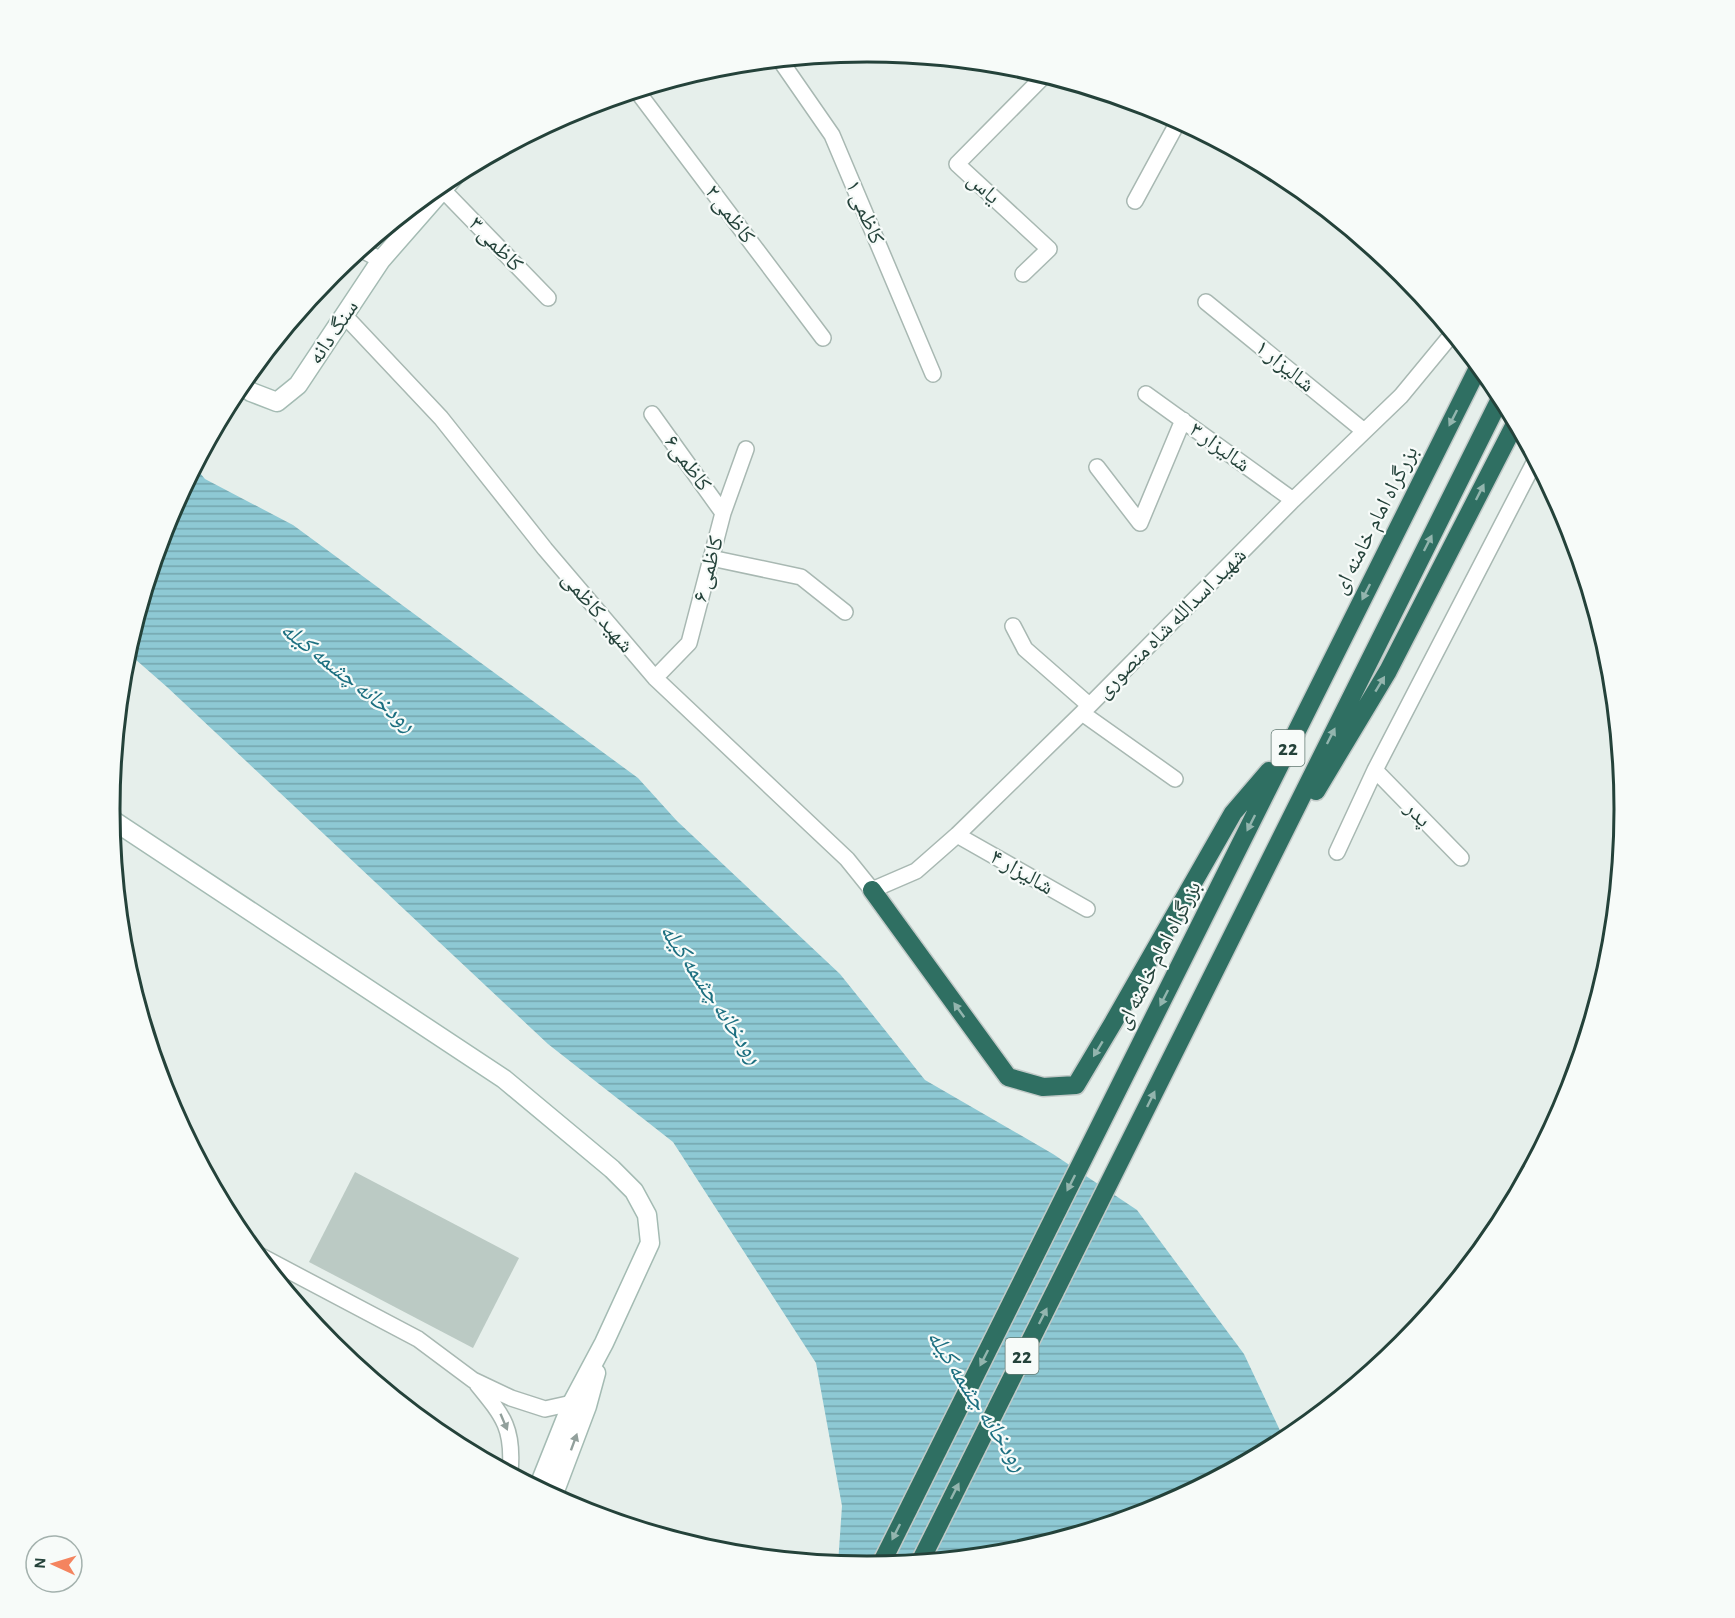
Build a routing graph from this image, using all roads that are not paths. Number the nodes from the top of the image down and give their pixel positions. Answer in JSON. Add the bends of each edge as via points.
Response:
{"nodes":[{"id":1,"x":785,"y":67,"type":"edge"},
{"id":2,"x":1038,"y":82,"type":"edge"},
{"id":3,"x":642,"y":97,"type":"edge"},
{"id":4,"x":1175,"y":128,"type":"edge"},
{"id":5,"x":445,"y":192,"type":"edge"},
{"id":6,"x":434,"y":200,"type":"edge"},
{"id":7,"x":1135,"y":201,"type":"dead end"},
{"id":8,"x":368,"y":253,"type":"edge"},
{"id":9,"x":381,"y":260,"type":"junction"},
{"id":10,"x":1023,"y":274,"type":"dead end"},
{"id":11,"x":548,"y":298,"type":"dead end"},
{"id":12,"x":1206,"y":302,"type":"dead end"},
{"id":13,"x":344,"y":315,"type":"junction"},
{"id":14,"x":823,"y":338,"type":"dead end"},
{"id":15,"x":1448,"y":339,"type":"edge"},
{"id":16,"x":933,"y":374,"type":"dead end"},
{"id":17,"x":1475,"y":374,"type":"edge"},
{"id":18,"x":249,"y":390,"type":"edge"},
{"id":19,"x":1146,"y":394,"type":"dead end"},
{"id":20,"x":1497,"y":406,"type":"edge"},
{"id":21,"x":652,"y":414,"type":"dead end"},
{"id":22,"x":1183,"y":420,"type":"junction"},
{"id":23,"x":1512,"y":430,"type":"edge"},
{"id":24,"x":1364,"y":431,"type":"junction"},
{"id":25,"x":746,"y":449,"type":"dead end"},
{"id":26,"x":1097,"y":467,"type":"dead end"},
{"id":27,"x":1532,"y":467,"type":"edge"},
{"id":28,"x":1293,"y":500,"type":"junction"},
{"id":29,"x":723,"y":513,"type":"junction"},
{"id":30,"x":711,"y":558,"type":"junction"},
{"id":31,"x":845,"y":612,"type":"dead end"},
{"id":32,"x":1013,"y":626,"type":"dead end"},
{"id":33,"x":655,"y":678,"type":"junction"},
{"id":34,"x":1086,"y":709,"type":"junction"},
{"id":35,"x":1286,"y":752,"type":"junction"},
{"id":36,"x":1375,"y":770,"type":"junction"},
{"id":37,"x":1175,"y":779,"type":"dead end"},
{"id":38,"x":121,"y":826,"type":"edge"},
{"id":39,"x":957,"y":835,"type":"junction"},
{"id":40,"x":1337,"y":852,"type":"dead end"},
{"id":41,"x":1461,"y":858,"type":"dead end"},
{"id":42,"x":872,"y":890,"type":"junction"},
{"id":43,"x":1087,"y":909,"type":"dead end"},
{"id":44,"x":1243,"y":914,"type":"junction"},
{"id":45,"x":273,"y":1262,"type":"edge"},
{"id":46,"x":604,"y":1342,"type":"junction"},
{"id":47,"x":473,"y":1380,"type":"junction"},
{"id":48,"x":572,"y":1403,"type":"junction"},
{"id":49,"x":510,"y":1465,"type":"edge"},
{"id":50,"x":541,"y":1481,"type":"edge"},
{"id":51,"x":557,"y":1489,"type":"edge"},
{"id":52,"x":924,"y":1554,"type":"edge"},
{"id":53,"x":885,"y":1556,"type":"edge"}],
"edges":[{"from":1,"to":16,"type":"street","name":"کاظمی ۱","via":[[832,135]]},
{"from":2,"to":10,"type":"street","name":"یاس","via":[[957,164],[1049,249]]},
{"from":3,"to":14,"type":"street","name":"کاظمی ۲"},
{"from":4,"to":7,"type":"street"},
{"from":5,"to":11,"type":"street","name":"کاظمی ۳"},
{"from":6,"to":9,"type":"street","name":"سنگ دانه"},
{"from":8,"to":9,"type":"street"},
{"from":9,"to":13,"type":"street","name":"سنگ دانه"},
{"from":12,"to":24,"type":"street","name":"شالیزار ۱"},
{"from":13,"to":18,"type":"street","name":"سنگ دانه","via":[[298,385],[277,402]]},
{"from":13,"to":33,"type":"street","name":"شهید کاظمی","via":[[441,418]]},
{"from":15,"to":24,"type":"street","name":"شهید اسدالله شاه منصوری","via":[[1401,396]]},
{"from":17,"to":35,"type":"highway","name":"بزرگراه امام خامنه ای","number":"22","one_way":true},
{"from":19,"to":22,"type":"street","name":"شالیزار ۳"},
{"from":44,"to":20,"type":"highway","number":"22","one_way":true},
{"from":21,"to":29,"type":"street","name":"کاظمی۶"},
{"from":22,"to":26,"type":"street","via":[[1140,523]]},
{"from":22,"to":28,"type":"street","name":"شالیزار ۳"},
{"from":44,"to":23,"type":"highway","one_way":true,"via":[[1388,671]]},
{"from":24,"to":28,"type":"street","name":"شهید اسدالله شاه منصوری"},
{"from":25,"to":29,"type":"street","name":"کاظمی ۶"},
{"from":27,"to":36,"type":"street"},
{"from":28,"to":34,"type":"street","name":"شهید اسدالله شاه منصوری"},
{"from":29,"to":30,"type":"street","name":"کاظمی ۶"},
{"from":30,"to":31,"type":"street","via":[[801,578]]},
{"from":30,"to":33,"type":"street","name":"کاظمی ۶","via":[[689,643]]},
{"from":32,"to":34,"type":"street","via":[[1025,649]]},
{"from":33,"to":42,"type":"street","name":"شهید کاظمی","via":[[847,860]]},
{"from":34,"to":37,"type":"street"},
{"from":34,"to":39,"type":"street","name":"شهید اسدالله شاه منصوری"},
{"from":35,"to":42,"type":"highway","one_way":true,"via":[[1233,813],[1076,1085],[1043,1087],[1008,1077]]},
{"from":35,"to":53,"type":"highway","name":"بزرگراه امام خامنه ای","number":"22","one_way":true},
{"from":36,"to":40,"type":"street"},
{"from":36,"to":41,"type":"street","name":"پدر"},
{"from":38,"to":46,"type":"street","via":[[504,1079],[634,1191],[647,1215],[650,1243]]},
{"from":39,"to":42,"type":"street","name":"شهید اسدالله شاه منصوری","via":[[916,871]]},
{"from":39,"to":43,"type":"street","name":"شالیزار ۴"},
{"from":52,"to":44,"type":"highway","number":"22","one_way":true},
{"from":45,"to":47,"type":"street","via":[[418,1339]]},
{"from":46,"to":48,"type":"street"},
{"from":51,"to":46,"type":"street","one_way":true,"via":[[587,1406]]},
{"from":47,"to":48,"type":"street","via":[[545,1409]]},
{"from":47,"to":49,"type":"street","one_way":true,"via":[[503,1416],[510,1438]]},
{"from":48,"to":50,"type":"street"}]}
